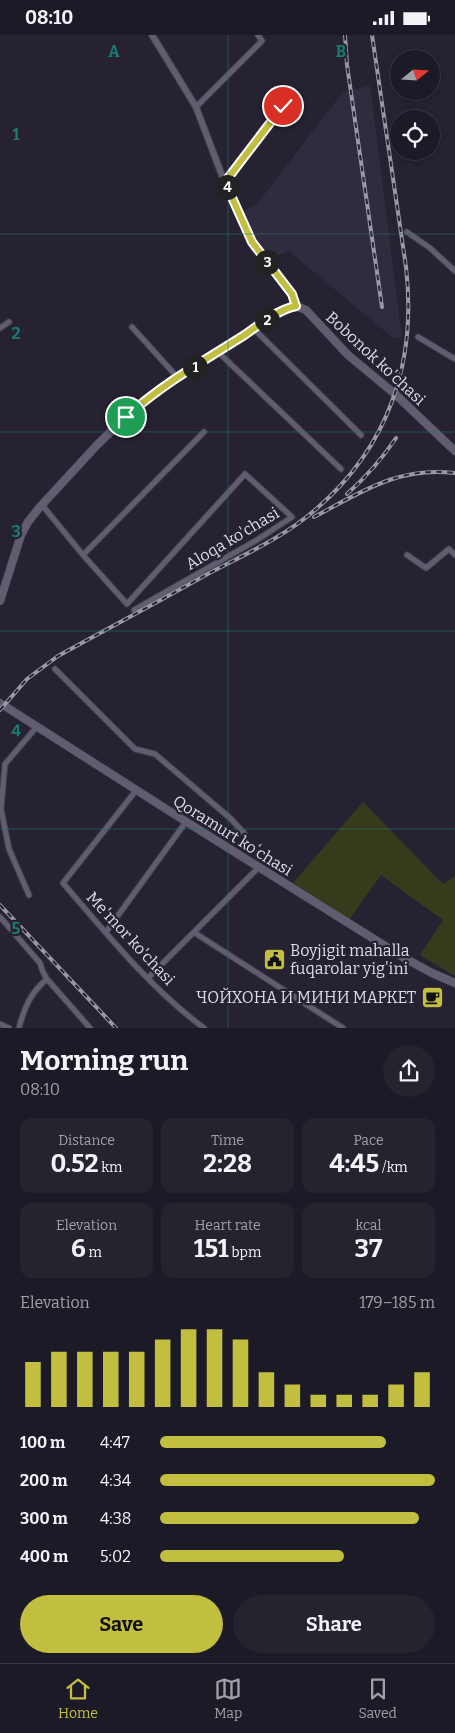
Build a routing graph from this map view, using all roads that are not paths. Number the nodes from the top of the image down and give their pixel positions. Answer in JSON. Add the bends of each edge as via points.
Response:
{"nodes":[{"id":1,"x":152,"y":35,"type":"edge"},
{"id":2,"x":258,"y":35,"type":"edge"},
{"id":3,"x":283,"y":106,"type":"dead end"},
{"id":4,"x":196,"y":107,"type":"junction"},
{"id":5,"x":225,"y":182,"type":"junction"},
{"id":6,"x":407,"y":231,"type":"dead end"},
{"id":7,"x":455,"y":271,"type":"edge"},
{"id":8,"x":296,"y":306,"type":"junction"},
{"id":9,"x":9,"y":322,"type":"dead end"},
{"id":10,"x":132,"y":327,"type":"dead end"},
{"id":11,"x":0,"y":328,"type":"edge"},
{"id":12,"x":254,"y":329,"type":"junction"},
{"id":13,"x":418,"y":337,"type":"dead end"},
{"id":14,"x":218,"y":352,"type":"junction"},
{"id":15,"x":455,"y":359,"type":"edge"},
{"id":16,"x":178,"y":378,"type":"junction"},
{"id":17,"x":204,"y":432,"type":"dead end"},
{"id":18,"x":361,"y":435,"type":"dead end"},
{"id":19,"x":455,"y":451,"type":"edge"},
{"id":20,"x":341,"y":469,"type":"dead end"},
{"id":21,"x":42,"y":505,"type":"junction"},
{"id":22,"x":83,"y":555,"type":"junction"},
{"id":23,"x":407,"y":555,"type":"dead end"},
{"id":24,"x":455,"y":555,"type":"edge"},
{"id":25,"x":0,"y":601,"type":"edge"},
{"id":26,"x":134,"y":609,"type":"dead end"},
{"id":27,"x":55,"y":669,"type":"dead end"},
{"id":28,"x":0,"y":703,"type":"edge"},
{"id":29,"x":0,"y":708,"type":"edge"},
{"id":30,"x":34,"y":729,"type":"junction"},
{"id":31,"x":134,"y":793,"type":"junction"},
{"id":32,"x":183,"y":826,"type":"junction"},
{"id":33,"x":244,"y":833,"type":"dead end"},
{"id":34,"x":258,"y":868,"type":"junction"},
{"id":35,"x":29,"y":895,"type":"dead end"},
{"id":36,"x":0,"y":917,"type":"edge"},
{"id":37,"x":106,"y":932,"type":"junction"},
{"id":38,"x":195,"y":933,"type":"junction"},
{"id":39,"x":148,"y":978,"type":"junction"},
{"id":40,"x":47,"y":979,"type":"junction"},
{"id":41,"x":455,"y":985,"type":"edge"},
{"id":42,"x":0,"y":1024,"type":"edge"},
{"id":43,"x":9,"y":1028,"type":"edge"},
{"id":44,"x":19,"y":1028,"type":"edge"},
{"id":45,"x":90,"y":1028,"type":"edge"},
{"id":46,"x":204,"y":1028,"type":"edge"},
{"id":47,"x":343,"y":1028,"type":"edge"}],
"edges":[{"from":1,"to":4,"type":"street"},
{"from":2,"to":4,"type":"street","via":[[262,41]]},
{"from":3,"to":5,"type":"street"},
{"from":4,"to":5,"type":"street"},
{"from":5,"to":8,"type":"street","via":[[252,242],[292,294]]},
{"from":6,"to":7,"type":"street"},
{"from":8,"to":12,"type":"main road"},
{"from":8,"to":19,"type":"main road","name":"Bobonok ko'chasi","via":[[306,310],[348,355]]},
{"from":9,"to":11,"type":"street"},
{"from":10,"to":16,"type":"street"},
{"from":12,"to":14,"type":"main road"},
{"from":12,"to":18,"type":"street"},
{"from":13,"to":15,"type":"street"},
{"from":14,"to":16,"type":"main road"},
{"from":14,"to":20,"type":"street"},
{"from":16,"to":21,"type":"main road","via":[[126,417]]},
{"from":17,"to":22,"type":"street"},
{"from":21,"to":22,"type":"street"},
{"from":21,"to":25,"type":"main road","via":[[21,535]]},
{"from":22,"to":26,"type":"street","name":"Aloqa ko'chasi","via":[[127,604],[245,475],[292,517]]},
{"from":23,"to":24,"type":"street","via":[[426,568],[449,549]]},
{"from":27,"to":33,"type":"street","via":[[134,749],[155,754]]},
{"from":28,"to":34,"type":"main road","name":"Qoramurt koʻchasi"},
{"from":29,"to":30,"type":"main road","name":"Qoramurt koʻchasi"},
{"from":30,"to":31,"type":"main road","name":"Qoramurt koʻchasi"},
{"from":30,"to":35,"type":"street","via":[[5,765],[1,809],[8,849]]},
{"from":31,"to":32,"type":"main road","name":"Qoramurt koʻchasi"},
{"from":31,"to":37,"type":"street","name":"Me'mor ko'chasi","via":[[64,883]]},
{"from":32,"to":34,"type":"main road","name":"Qoramurt koʻchasi"},
{"from":32,"to":37,"type":"street"},
{"from":34,"to":38,"type":"street"},
{"from":34,"to":41,"type":"main road","name":"Qoramurt koʻchasi","via":[[437,980]]},
{"from":36,"to":40,"type":"street","via":[[40,963]]},
{"from":37,"to":39,"type":"street","name":"Me'mor ko'chasi"},
{"from":38,"to":39,"type":"street"},
{"from":38,"to":47,"type":"street"},
{"from":39,"to":46,"type":"street","name":"Me'mor ko'chasi","via":[[181,1011]]},
{"from":40,"to":44,"type":"street","via":[[29,999]]},
{"from":40,"to":45,"type":"street"},
{"from":42,"to":43,"type":"street"}]}
